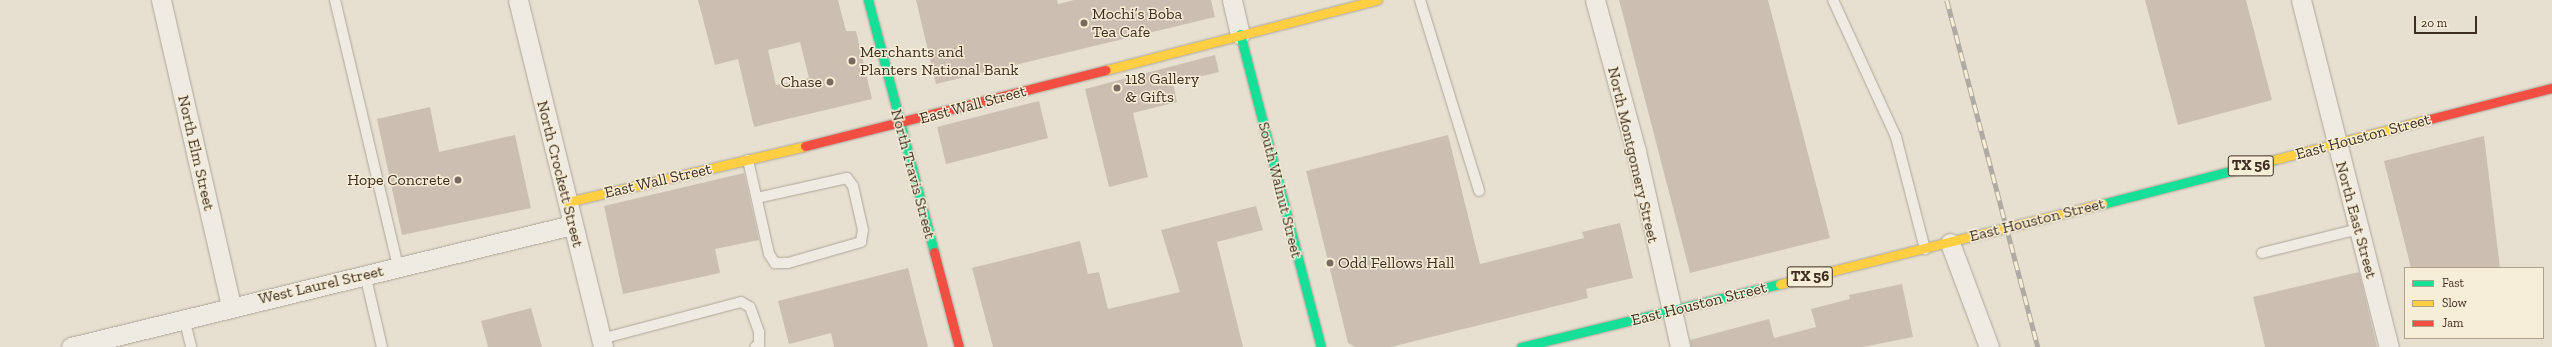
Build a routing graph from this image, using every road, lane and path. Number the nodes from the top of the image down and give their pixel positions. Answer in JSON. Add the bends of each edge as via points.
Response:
{"nodes":[{"id":1,"x":161,"y":0,"type":"edge"},
{"id":2,"x":334,"y":0,"type":"edge"},
{"id":3,"x":518,"y":0,"type":"edge"},
{"id":4,"x":868,"y":0,"type":"edge"},
{"id":5,"x":1232,"y":0,"type":"edge"},
{"id":6,"x":1377,"y":0,"type":"edge"},
{"id":7,"x":1420,"y":0,"type":"edge"},
{"id":8,"x":1595,"y":0,"type":"edge"},
{"id":9,"x":1833,"y":0,"type":"edge"},
{"id":10,"x":2301,"y":0,"type":"edge"},
{"id":11,"x":1240,"y":34,"type":"junction"},
{"id":12,"x":2552,"y":88,"type":"edge"},
{"id":13,"x":900,"y":124,"type":"junction"},
{"id":14,"x":2336,"y":144,"type":"junction"},
{"id":15,"x":748,"y":160,"type":"junction"},
{"id":16,"x":1479,"y":192,"type":"dead end"},
{"id":17,"x":756,"y":198,"type":"junction"},
{"id":18,"x":567,"y":202,"type":"junction"},
{"id":19,"x":572,"y":225,"type":"junction"},
{"id":20,"x":2358,"y":230,"type":"junction"},
{"id":21,"x":1950,"y":243,"type":"junction"},
{"id":22,"x":1925,"y":249,"type":"junction"},
{"id":23,"x":2262,"y":253,"type":"dead end"},
{"id":24,"x":398,"y":266,"type":"junction"},
{"id":25,"x":364,"y":274,"type":"junction"},
{"id":26,"x":231,"y":306,"type":"junction"},
{"id":27,"x":1670,"y":311,"type":"junction"},
{"id":28,"x":184,"y":318,"type":"junction"},
{"id":29,"x":602,"y":343,"type":"edge"},
{"id":30,"x":72,"y":347,"type":"edge"},
{"id":31,"x":191,"y":347,"type":"edge"},
{"id":32,"x":382,"y":347,"type":"edge"},
{"id":33,"x":755,"y":347,"type":"edge"},
{"id":34,"x":959,"y":347,"type":"edge"},
{"id":35,"x":1321,"y":347,"type":"edge"},
{"id":36,"x":1521,"y":347,"type":"edge"},
{"id":37,"x":1680,"y":347,"type":"edge"},
{"id":38,"x":1989,"y":347,"type":"edge"},
{"id":39,"x":2389,"y":347,"type":"edge"}],
"edges":[{"from":1,"to":26,"type":"street","name":"North Elm Street"},
{"from":2,"to":24,"type":"lane"},
{"from":3,"to":18,"type":"street","name":"North Crockett Street"},
{"from":4,"to":13,"type":"main road","name":"North Travis Street"},
{"from":5,"to":11,"type":"street"},
{"from":6,"to":11,"type":"main road","name":"East Wall Street"},
{"from":7,"to":16,"type":"lane"},
{"from":8,"to":27,"type":"street","name":"North Montgomery Street","via":[[1636,151]]},
{"from":9,"to":22,"type":"lane","via":[[1896,137]]},
{"from":10,"to":14,"type":"street","name":"North East Street"},
{"from":11,"to":13,"type":"main road","name":"East Wall Street"},
{"from":11,"to":35,"type":"main road","name":"South Walnut Street"},
{"from":12,"to":14,"type":"main road","name":"East Houston Street","number":"TX 56"},
{"from":13,"to":15,"type":"main road","name":"East Wall Street"},
{"from":13,"to":34,"type":"main road","name":"North Travis Street"},
{"from":14,"to":20,"type":"street","name":"North East Street"},
{"from":14,"to":21,"type":"main road","name":"East Houston Street","number":"TX 56"},
{"from":15,"to":17,"type":"lane"},
{"from":15,"to":18,"type":"main road","name":"East Wall Street"},
{"from":17,"to":17,"type":"lane","via":[[769,254],[775,263],[788,263],[861,242],[863,230],[853,186],[847,178]]},
{"from":18,"to":19,"type":"street","name":"North Crockett Street"},
{"from":19,"to":24,"type":"street","name":"West Laurel Street"},
{"from":19,"to":29,"type":"street","name":"North Crockett Street"},
{"from":20,"to":23,"type":"lane"},
{"from":20,"to":39,"type":"street","name":"North East Street"},
{"from":21,"to":22,"type":"main road","name":"East Houston Street","number":"TX 56"},
{"from":21,"to":38,"type":"street"},
{"from":22,"to":27,"type":"main road","name":"East Houston Street","number":"TX 56"},
{"from":24,"to":25,"type":"street","name":"West Laurel Street"},
{"from":25,"to":26,"type":"street","name":"West Laurel Street"},
{"from":25,"to":32,"type":"lane"},
{"from":26,"to":28,"type":"street","name":"West Laurel Street"},
{"from":27,"to":36,"type":"main road","name":"East Houston Street","number":"TX 56"},
{"from":27,"to":37,"type":"street","name":"North Montgomery Street"},
{"from":28,"to":30,"type":"street","name":"West Laurel Street"},
{"from":28,"to":31,"type":"lane"},
{"from":29,"to":33,"type":"lane","via":[[740,302],[750,307],[760,332],[759,345]]}]}
